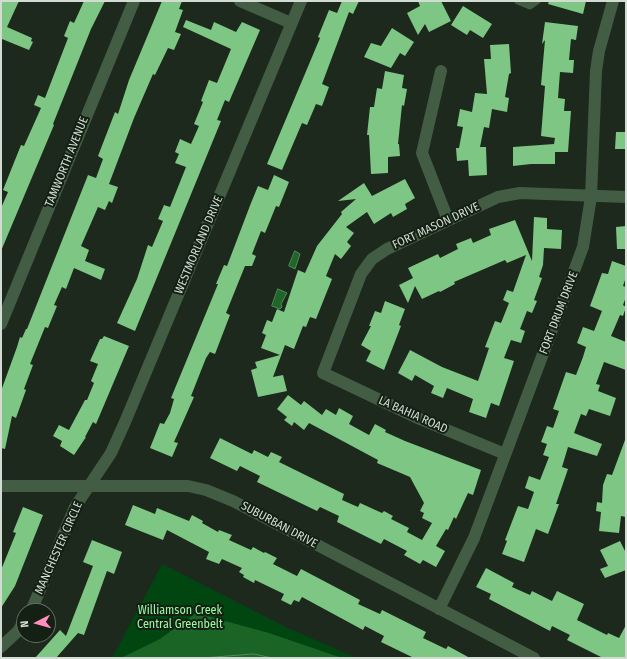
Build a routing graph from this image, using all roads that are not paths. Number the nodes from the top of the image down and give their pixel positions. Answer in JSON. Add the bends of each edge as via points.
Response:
{"nodes":[{"id":1,"x":134,"y":1,"type":"edge"},
{"id":2,"x":240,"y":1,"type":"edge"},
{"id":3,"x":301,"y":1,"type":"edge"},
{"id":4,"x":518,"y":1,"type":"edge"},
{"id":5,"x":537,"y":1,"type":"edge"},
{"id":6,"x":613,"y":1,"type":"edge"},
{"id":7,"x":291,"y":23,"type":"junction"},
{"id":8,"x":441,"y":70,"type":"dead end"},
{"id":9,"x":591,"y":197,"type":"junction"},
{"id":10,"x":626,"y":197,"type":"edge"},
{"id":11,"x":448,"y":220,"type":"junction"},
{"id":12,"x":1,"y":324,"type":"edge"},
{"id":13,"x":323,"y":373,"type":"joint"},
{"id":14,"x":505,"y":454,"type":"junction"},
{"id":15,"x":89,"y":485,"type":"junction"},
{"id":16,"x":1,"y":486,"type":"edge"},
{"id":17,"x":34,"y":603,"type":"edge"},
{"id":18,"x":439,"y":609,"type":"junction"},
{"id":19,"x":16,"y":633,"type":"edge"},
{"id":20,"x":1,"y":647,"type":"edge"},
{"id":21,"x":534,"y":658,"type":"edge"}],
"edges":[{"from":1,"to":12,"type":"street","name":"TAMWORTH AVENUE"},
{"from":2,"to":7,"type":"street"},
{"from":3,"to":7,"type":"street","name":"WESTMORLAND DRIVE"},
{"from":4,"to":5,"type":"lane","via":[[530,6]]},
{"from":6,"to":9,"type":"street","name":"FORT DRUM DRIVE","via":[[596,71]]},
{"from":7,"to":15,"type":"street","name":"WESTMORLAND DRIVE","via":[[125,422],[111,453]]},
{"from":8,"to":11,"type":"street","via":[[422,153]]},
{"from":9,"to":10,"type":"street","name":"FORT MASON DRIVE"},
{"from":9,"to":11,"type":"street","name":"FORT MASON DRIVE","via":[[520,193],[498,197]]},
{"from":9,"to":14,"type":"street","name":"FORT DRUM DRIVE","via":[[583,247]]},
{"from":11,"to":13,"type":"street","name":"FORT MASON DRIVE","via":[[387,249],[372,259],[361,274]]},
{"from":13,"to":14,"type":"street","name":"LA BAHIA ROAD","via":[[420,419]]},
{"from":14,"to":18,"type":"street","name":"FORT DRUM DRIVE","via":[[474,538]]},
{"from":15,"to":16,"type":"street","name":"SUBURBAN DRIVE"},
{"from":15,"to":17,"type":"street","name":"MANCHESTER CIRCLE","via":[[75,507]]},
{"from":15,"to":18,"type":"street","name":"SUBURBAN DRIVE","via":[[188,486],[206,490],[233,501]]},
{"from":18,"to":21,"type":"street","name":"SUBURBAN DRIVE"},
{"from":19,"to":20,"type":"street"}]}
